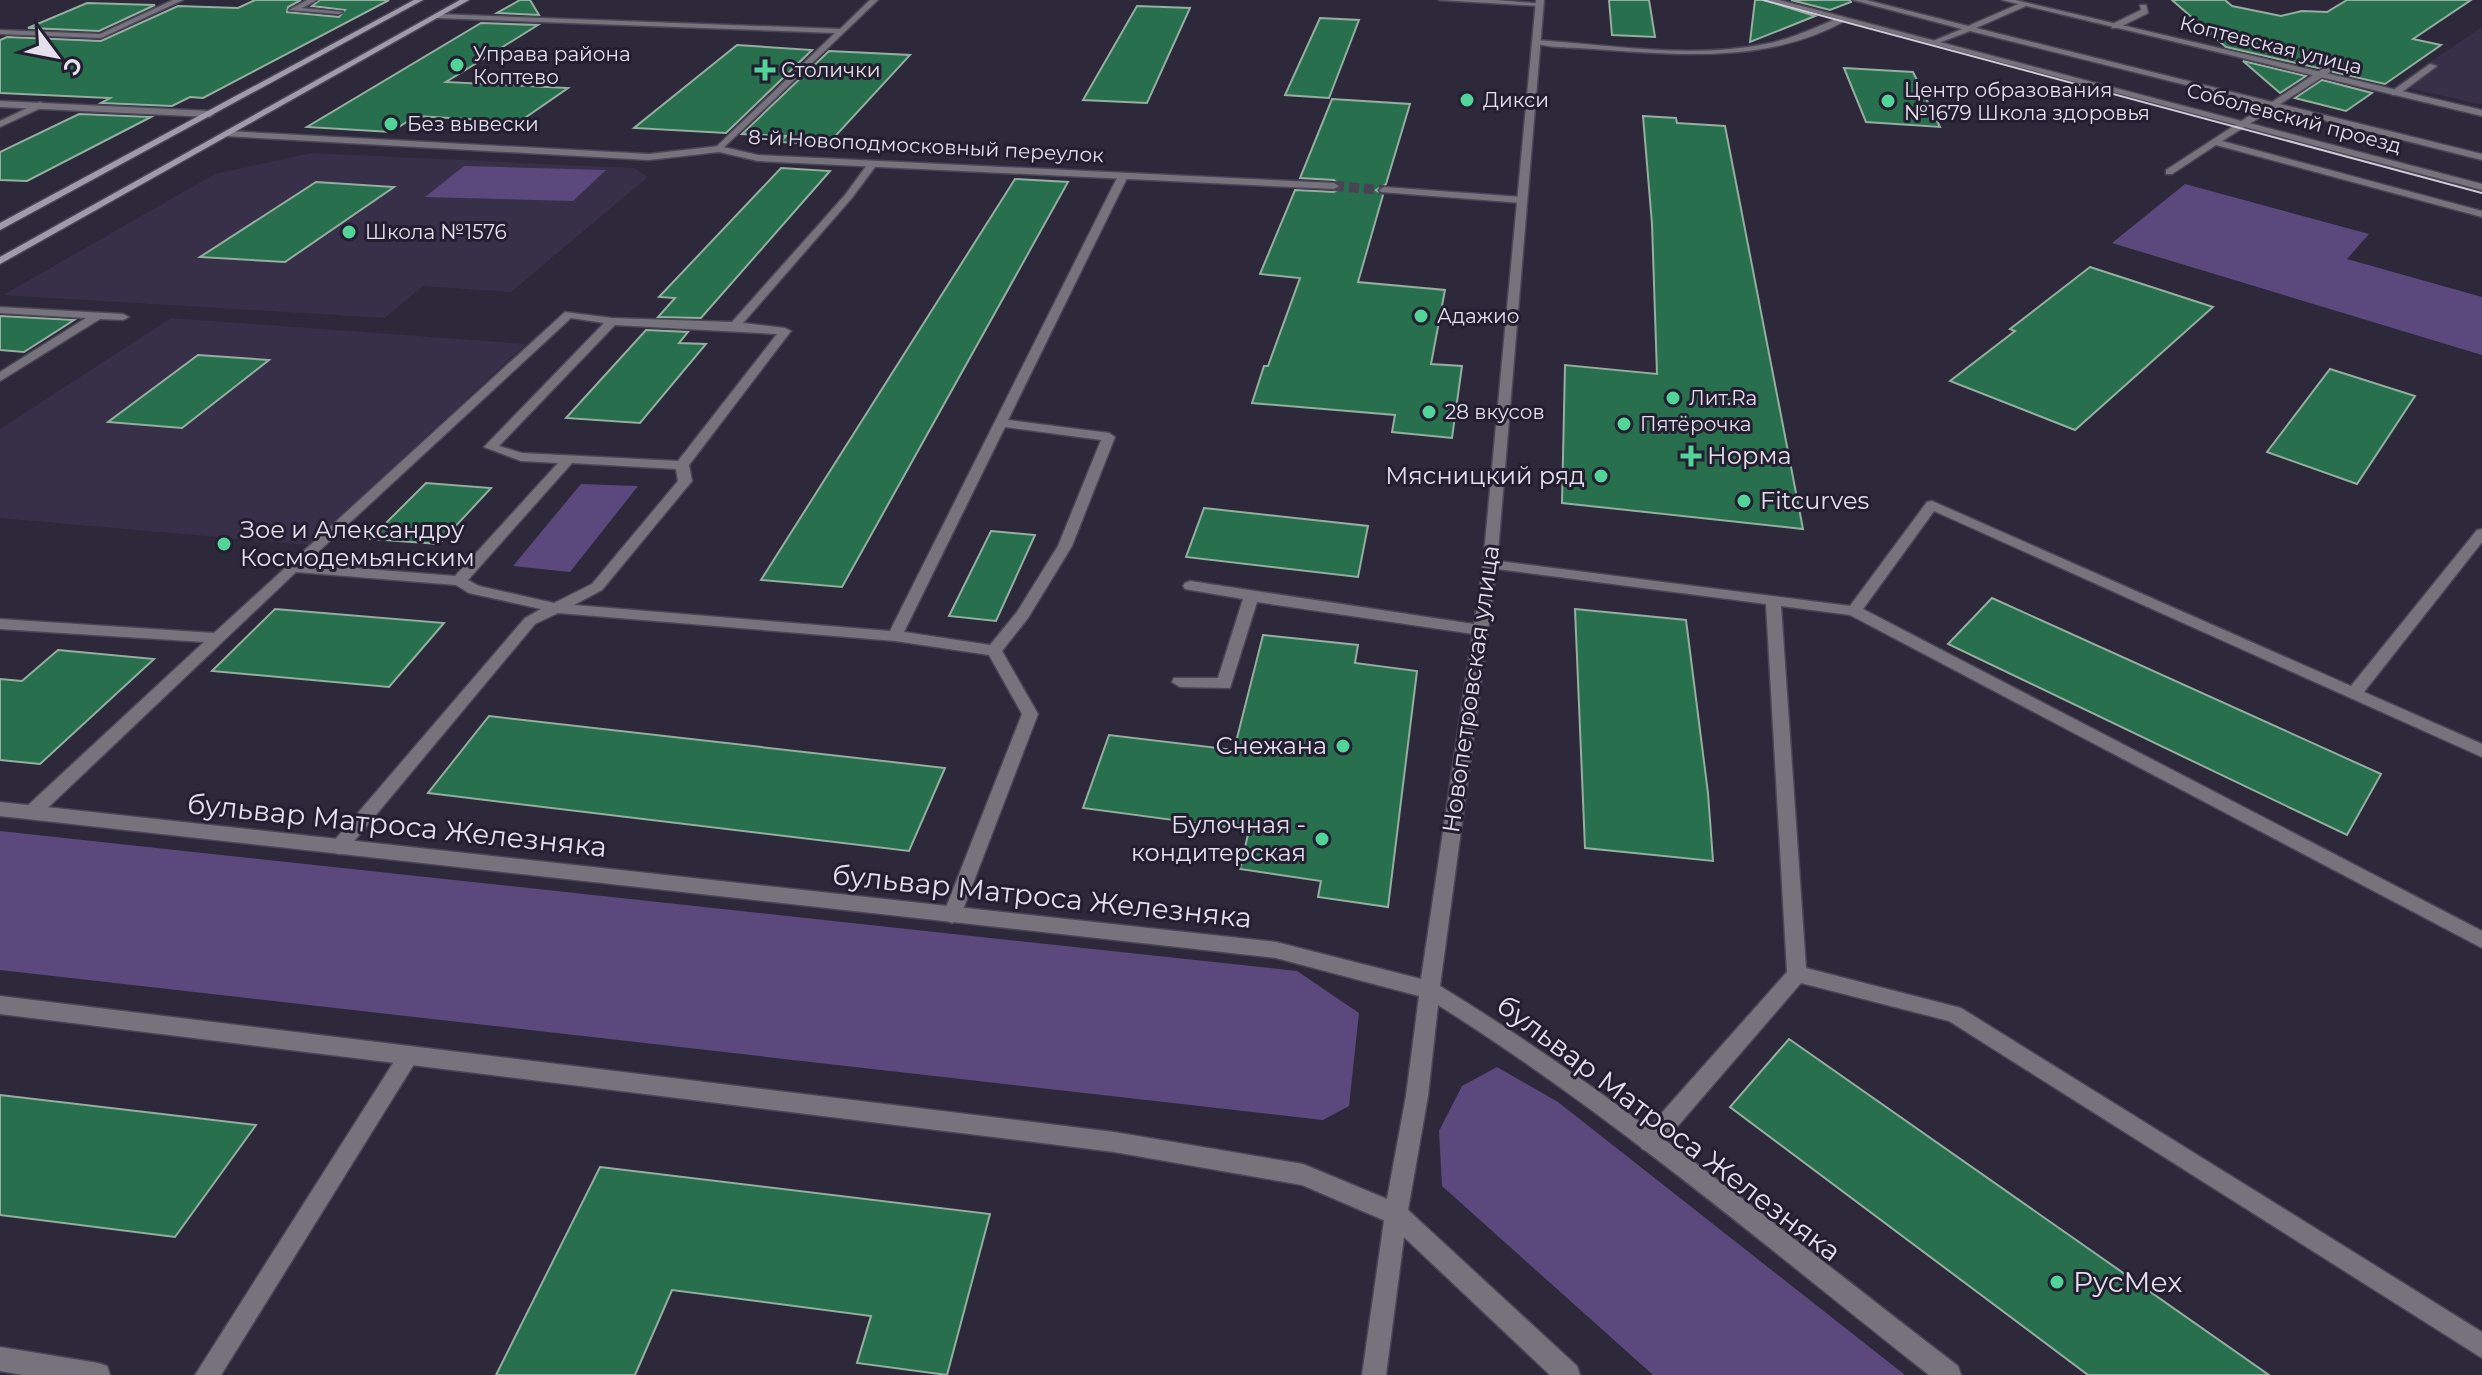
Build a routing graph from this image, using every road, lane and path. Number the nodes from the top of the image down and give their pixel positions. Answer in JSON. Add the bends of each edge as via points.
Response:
{"nodes":[{"id":1,"x":179,"y":0,"type":"edge"},
{"id":2,"x":313,"y":0,"type":"edge"},
{"id":3,"x":419,"y":0,"type":"edge"},
{"id":4,"x":465,"y":0,"type":"edge"},
{"id":5,"x":874,"y":0,"type":"edge"},
{"id":6,"x":1443,"y":0,"type":"edge"},
{"id":7,"x":1771,"y":0,"type":"edge"},
{"id":8,"x":1857,"y":0,"type":"edge"},
{"id":9,"x":2006,"y":0,"type":"edge"},
{"id":10,"x":1540,"y":2,"type":"edge"},
{"id":11,"x":2023,"y":4,"type":"junction"},
{"id":12,"x":2143,"y":7,"type":"dead end"},
{"id":13,"x":339,"y":12,"type":"dead end"},
{"id":14,"x":437,"y":16,"type":"junction"},
{"id":15,"x":1844,"y":19,"type":"junction"},
{"id":16,"x":2115,"y":26,"type":"junction"},
{"id":17,"x":1970,"y":28,"type":"junction"},
{"id":18,"x":841,"y":31,"type":"junction"},
{"id":19,"x":0,"y":32,"type":"edge"},
{"id":20,"x":1536,"y":42,"type":"junction"},
{"id":21,"x":1936,"y":43,"type":"junction"},
{"id":22,"x":2433,"y":66,"type":"dead end"},
{"id":23,"x":2324,"y":73,"type":"junction"},
{"id":24,"x":2395,"y":93,"type":"junction"},
{"id":25,"x":0,"y":104,"type":"edge"},
{"id":26,"x":40,"y":105,"type":"junction"},
{"id":27,"x":2274,"y":105,"type":"junction"},
{"id":28,"x":2482,"y":113,"type":"edge"},
{"id":29,"x":210,"y":114,"type":"junction"},
{"id":30,"x":2242,"y":123,"type":"junction"},
{"id":31,"x":0,"y":124,"type":"edge"},
{"id":32,"x":228,"y":134,"type":"junction"},
{"id":33,"x":2214,"y":142,"type":"junction"},
{"id":34,"x":719,"y":149,"type":"junction"},
{"id":35,"x":2482,"y":157,"type":"edge"},
{"id":36,"x":873,"y":163,"type":"junction"},
{"id":37,"x":2169,"y":172,"type":"dead end"},
{"id":38,"x":1123,"y":176,"type":"junction"},
{"id":39,"x":1334,"y":186,"type":"tunnel mouth"},
{"id":40,"x":2482,"y":187,"type":"edge"},
{"id":41,"x":1384,"y":190,"type":"tunnel mouth"},
{"id":42,"x":1522,"y":200,"type":"junction"},
{"id":43,"x":2482,"y":214,"type":"edge"},
{"id":44,"x":0,"y":227,"type":"edge"},
{"id":45,"x":0,"y":261,"type":"edge"},
{"id":46,"x":0,"y":310,"type":"edge"},
{"id":47,"x":97,"y":316,"type":"junction"},
{"id":48,"x":123,"y":317,"type":"dead end"},
{"id":49,"x":612,"y":321,"type":"junction"},
{"id":50,"x":735,"y":326,"type":"junction"},
{"id":51,"x":0,"y":377,"type":"edge"},
{"id":52,"x":1001,"y":423,"type":"junction"},
{"id":53,"x":569,"y":459,"type":"junction"},
{"id":54,"x":682,"y":465,"type":"junction"},
{"id":55,"x":2482,"y":533,"type":"edge"},
{"id":56,"x":1490,"y":564,"type":"junction"},
{"id":57,"x":293,"y":567,"type":"junction"},
{"id":58,"x":459,"y":581,"type":"junction"},
{"id":59,"x":1190,"y":586,"type":"dead end"},
{"id":60,"x":1251,"y":596,"type":"junction"},
{"id":61,"x":1773,"y":601,"type":"junction"},
{"id":62,"x":557,"y":608,"type":"junction"},
{"id":63,"x":1854,"y":611,"type":"junction"},
{"id":64,"x":0,"y":624,"type":"edge"},
{"id":65,"x":1480,"y":630,"type":"junction"},
{"id":66,"x":895,"y":636,"type":"junction"},
{"id":67,"x":218,"y":638,"type":"junction"},
{"id":68,"x":994,"y":651,"type":"junction"},
{"id":69,"x":1180,"y":682,"type":"dead end"},
{"id":70,"x":2354,"y":694,"type":"junction"},
{"id":71,"x":2482,"y":751,"type":"edge"},
{"id":72,"x":0,"y":809,"type":"edge"},
{"id":73,"x":31,"y":813,"type":"junction"},
{"id":74,"x":339,"y":847,"type":"junction"},
{"id":75,"x":952,"y":915,"type":"junction"},
{"id":76,"x":2482,"y":940,"type":"edge"},
{"id":77,"x":1797,"y":974,"type":"junction"},
{"id":78,"x":1430,"y":990,"type":"junction"},
{"id":79,"x":0,"y":1005,"type":"edge"},
{"id":80,"x":409,"y":1055,"type":"junction"},
{"id":81,"x":1650,"y":1142,"type":"junction"},
{"id":82,"x":1396,"y":1214,"type":"junction"},
{"id":83,"x":2482,"y":1346,"type":"edge"},
{"id":84,"x":0,"y":1359,"type":"edge"},
{"id":85,"x":98,"y":1375,"type":"edge"},
{"id":86,"x":207,"y":1375,"type":"edge"},
{"id":87,"x":1374,"y":1375,"type":"edge"},
{"id":88,"x":1568,"y":1375,"type":"edge"},
{"id":89,"x":1949,"y":1375,"type":"edge"}],
"edges":[{"from":1,"to":19,"type":"street","via":[[101,36]]},
{"from":2,"to":13,"type":"street","via":[[293,10]]},
{"from":3,"to":29,"type":"main road"},
{"from":4,"to":14,"type":"main road"},
{"from":5,"to":18,"type":"street"},
{"from":6,"to":10,"type":"street"},
{"from":7,"to":15,"type":"street","name":"Соболевский проезд"},
{"from":8,"to":17,"type":"street"},
{"from":9,"to":11,"type":"street","name":"Коптевская улица"},
{"from":10,"to":20,"type":"street","name":"Новопетровская улица"},
{"from":11,"to":16,"type":"street","name":"Коптевская улица"},
{"from":11,"to":17,"type":"street"},
{"from":12,"to":16,"type":"street","via":[[2145,11]]},
{"from":14,"to":18,"type":"street"},
{"from":14,"to":32,"type":"main road"},
{"from":15,"to":20,"type":"street","via":[[1758,48],[1702,51]]},
{"from":15,"to":21,"type":"street","name":"Соболевский проезд"},
{"from":16,"to":23,"type":"street","name":"Коптевская улица"},
{"from":17,"to":21,"type":"street"},
{"from":17,"to":27,"type":"street"},
{"from":18,"to":34,"type":"street"},
{"from":20,"to":42,"type":"street","name":"Новопетровская улица"},
{"from":21,"to":30,"type":"street","name":"Соболевский проезд"},
{"from":22,"to":24,"type":"street"},
{"from":23,"to":24,"type":"street","name":"Коптевская улица"},
{"from":23,"to":27,"type":"street"},
{"from":24,"to":28,"type":"street","name":"Коптевская улица"},
{"from":25,"to":26,"type":"street"},
{"from":26,"to":29,"type":"street"},
{"from":26,"to":31,"type":"street"},
{"from":27,"to":30,"type":"street"},
{"from":27,"to":35,"type":"street"},
{"from":29,"to":44,"type":"main road"},
{"from":30,"to":33,"type":"street"},
{"from":30,"to":40,"type":"street","name":"Соболевский проезд"},
{"from":32,"to":34,"type":"street","name":"8-й Новоподмосковный переулок","via":[[649,157]]},
{"from":32,"to":45,"type":"main road"},
{"from":33,"to":37,"type":"street"},
{"from":33,"to":43,"type":"street"},
{"from":34,"to":36,"type":"street","name":"8-й Новоподмосковный переулок","via":[[758,158]]},
{"from":36,"to":38,"type":"street","name":"8-й Новоподмосковный переулок"},
{"from":36,"to":50,"type":"street"},
{"from":38,"to":39,"type":"street","name":"8-й Новоподмосковный переулок"},
{"from":38,"to":52,"type":"street"},
{"from":41,"to":42,"type":"street"},
{"from":42,"to":56,"type":"street","name":"Новопетровская улица"},
{"from":46,"to":47,"type":"street"},
{"from":47,"to":48,"type":"street"},
{"from":47,"to":51,"type":"street"},
{"from":49,"to":50,"type":"street"},
{"from":49,"to":53,"type":"street","via":[[490,447],[521,457]]},
{"from":49,"to":57,"type":"street","via":[[569,314]]},
{"from":50,"to":54,"type":"street","via":[[785,331]]},
{"from":52,"to":66,"type":"street"},
{"from":52,"to":68,"type":"street","via":[[1109,437],[1065,546]]},
{"from":53,"to":54,"type":"street"},
{"from":53,"to":58,"type":"street"},
{"from":54,"to":62,"type":"street","via":[[685,481],[597,587]]},
{"from":55,"to":70,"type":"street"},
{"from":56,"to":61,"type":"street"},
{"from":56,"to":65,"type":"street","name":"Новопетровская улица"},
{"from":57,"to":58,"type":"street"},
{"from":57,"to":67,"type":"street"},
{"from":58,"to":62,"type":"street","via":[[474,590]]},
{"from":59,"to":60,"type":"street"},
{"from":60,"to":65,"type":"street"},
{"from":60,"to":69,"type":"street","via":[[1224,684]]},
{"from":61,"to":63,"type":"street"},
{"from":61,"to":77,"type":"street"},
{"from":62,"to":66,"type":"street"},
{"from":62,"to":74,"type":"street","via":[[530,621]]},
{"from":63,"to":70,"type":"street","via":[[1932,505]]},
{"from":63,"to":76,"type":"street"},
{"from":64,"to":67,"type":"street"},
{"from":65,"to":78,"type":"street","name":"Новопетровская улица"},
{"from":66,"to":68,"type":"street"},
{"from":67,"to":73,"type":"street"},
{"from":68,"to":75,"type":"street","via":[[1030,714]]},
{"from":70,"to":71,"type":"street"},
{"from":72,"to":73,"type":"street","name":"бульвар Матроса Железняка"},
{"from":73,"to":74,"type":"street","name":"бульвар Матроса Железняка"},
{"from":74,"to":75,"type":"street","name":"бульвар Матроса Железняка"},
{"from":75,"to":78,"type":"street","name":"бульвар Матроса Железняка","via":[[1276,950]]},
{"from":77,"to":81,"type":"street"},
{"from":77,"to":83,"type":"street","via":[[1954,1014]]},
{"from":78,"to":81,"type":"street","name":"бульвар Матроса Железняка","via":[[1509,1039]]},
{"from":78,"to":82,"type":"street","name":"Новопетровская улица"},
{"from":79,"to":80,"type":"street"},
{"from":80,"to":82,"type":"street","via":[[1114,1142],[1303,1175]]},
{"from":80,"to":86,"type":"street"},
{"from":81,"to":89,"type":"street","name":"бульвар Матроса Железняка"},
{"from":82,"to":87,"type":"street","name":"Новопетровская улица"},
{"from":82,"to":88,"type":"street"},
{"from":84,"to":85,"type":"street"}]}
